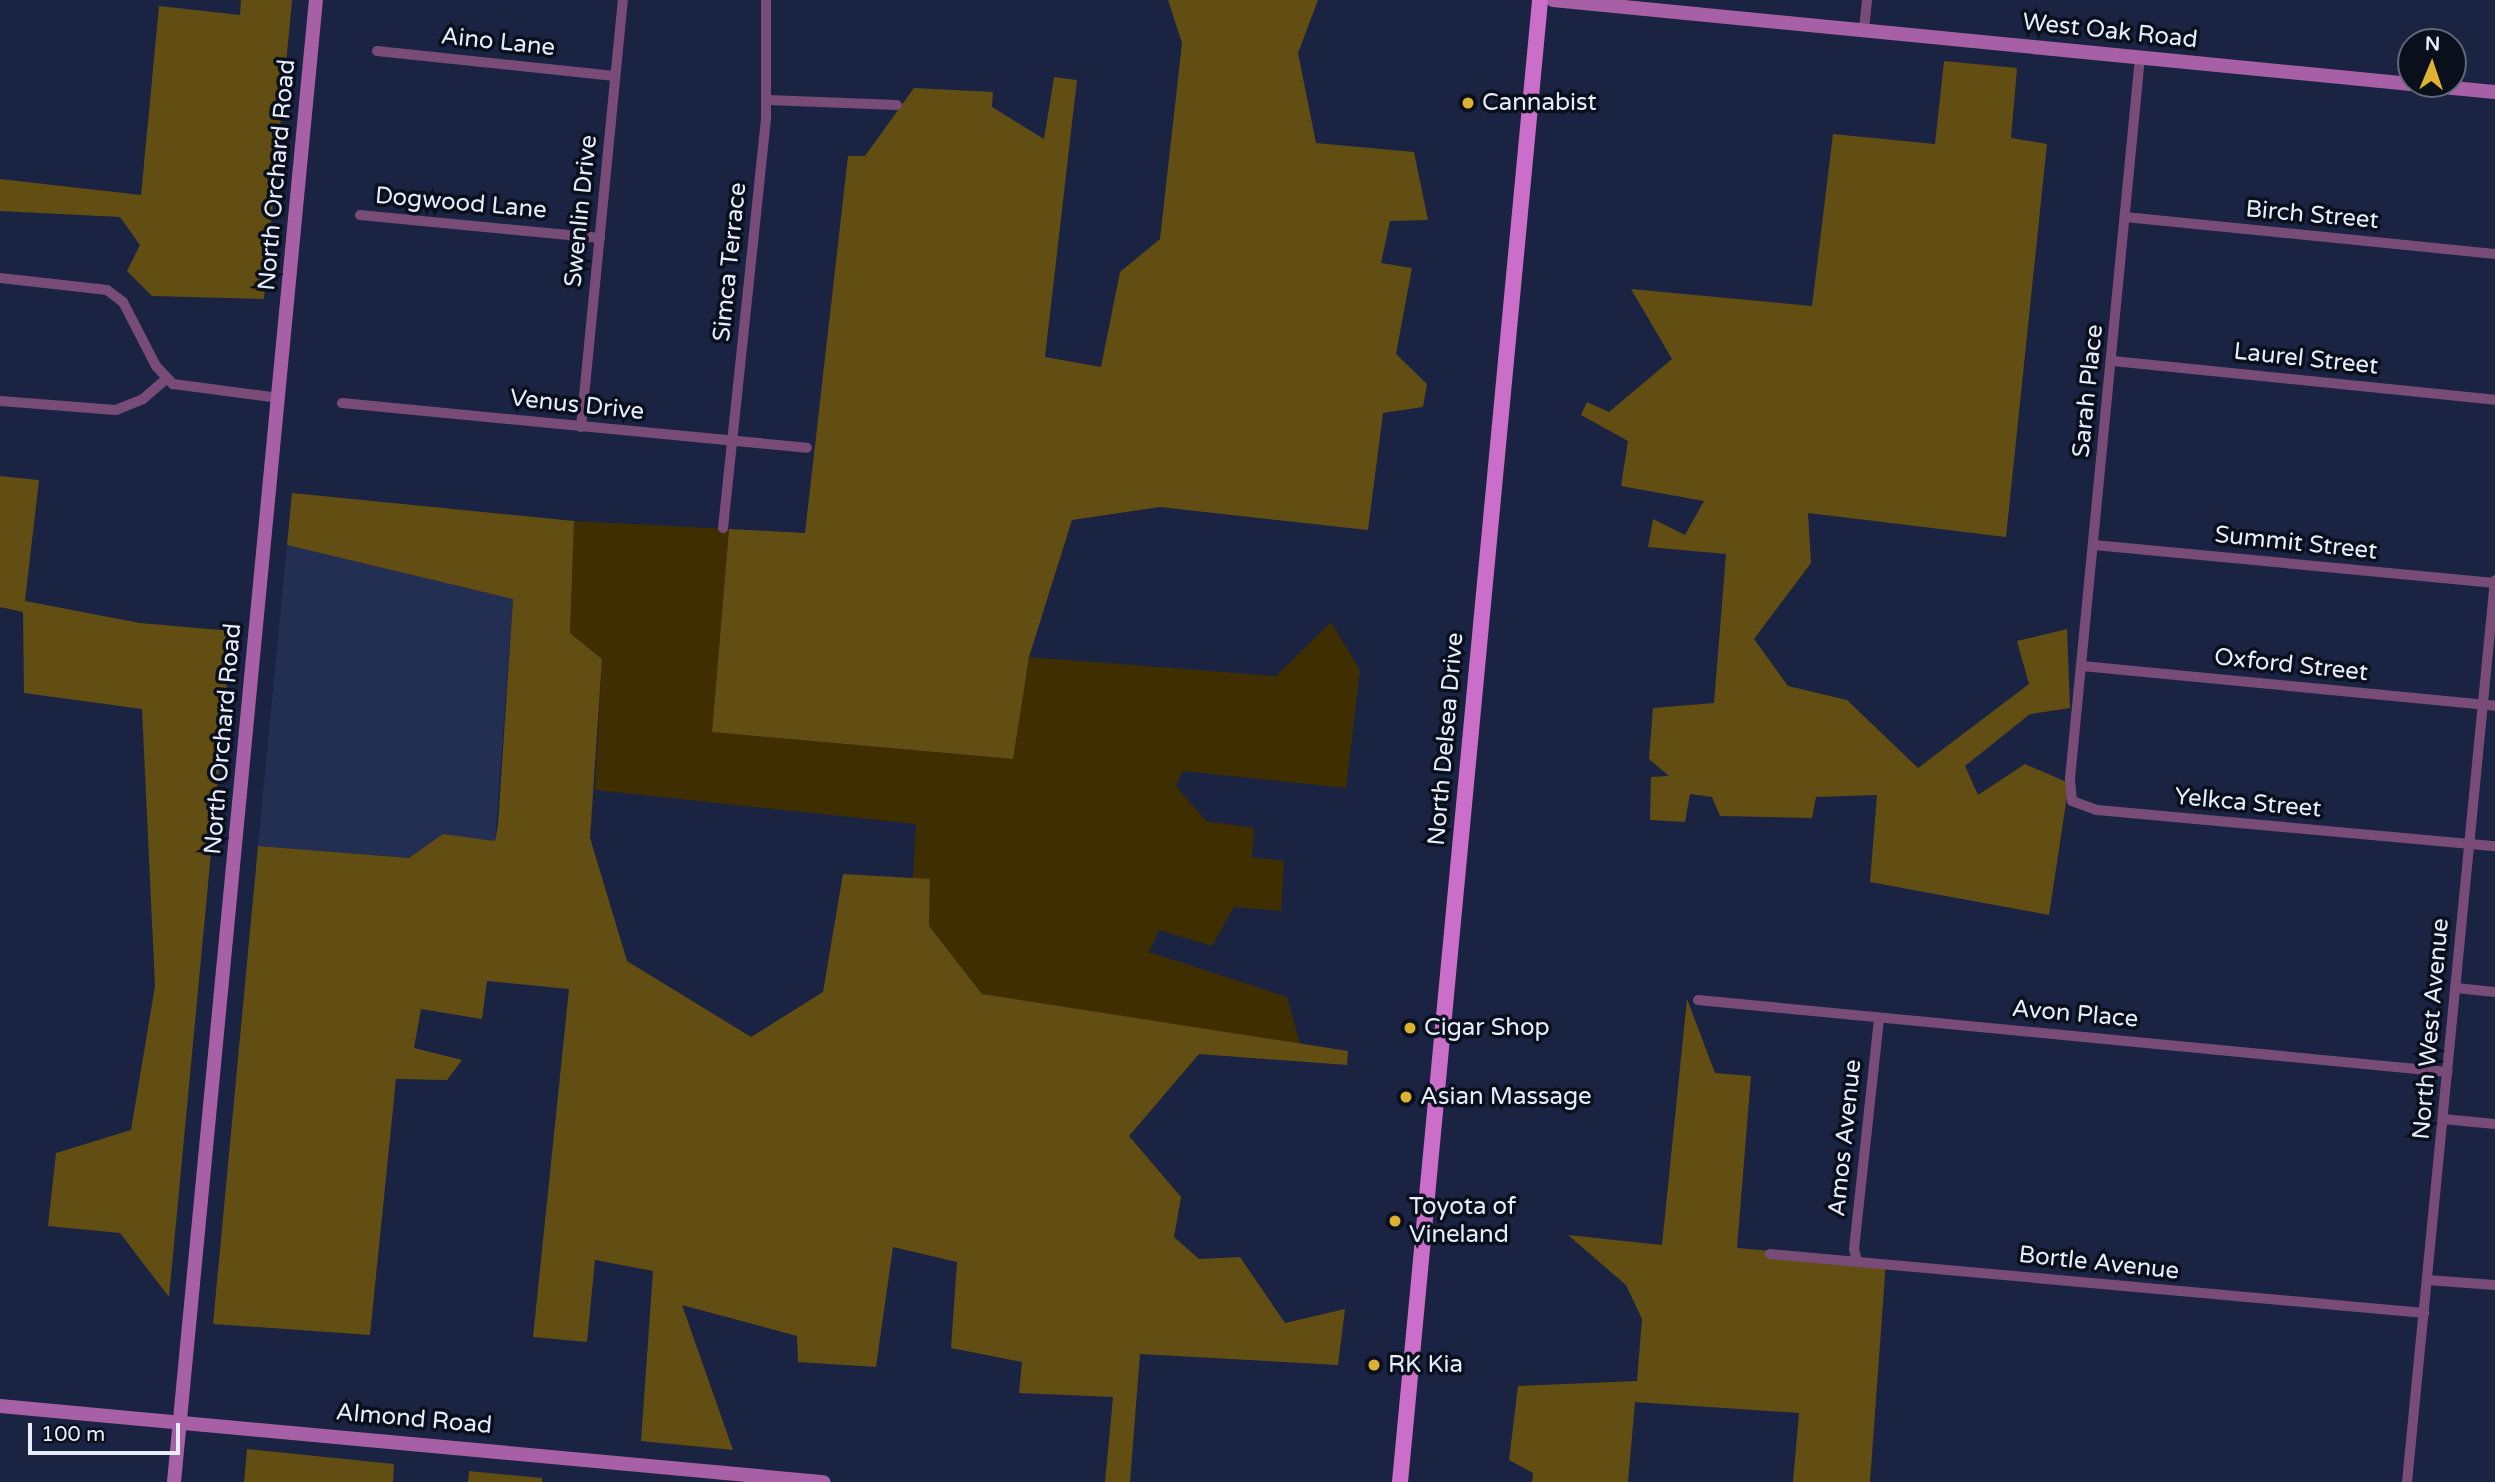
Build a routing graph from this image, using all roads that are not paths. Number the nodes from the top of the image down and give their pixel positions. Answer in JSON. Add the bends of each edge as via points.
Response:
{"nodes":[{"id":1,"x":316,"y":0,"type":"edge"},
{"id":2,"x":623,"y":0,"type":"edge"},
{"id":3,"x":766,"y":0,"type":"edge"},
{"id":4,"x":1540,"y":0,"type":"edge"},
{"id":5,"x":1553,"y":0,"type":"edge"},
{"id":6,"x":1867,"y":0,"type":"edge"},
{"id":7,"x":1864,"y":29,"type":"junction"},
{"id":8,"x":376,"y":51,"type":"dead end"},
{"id":9,"x":2140,"y":57,"type":"junction"},
{"id":10,"x":615,"y":76,"type":"junction"},
{"id":11,"x":2397,"y":83,"type":"edge"},
{"id":12,"x":2467,"y":89,"type":"edge"},
{"id":13,"x":2495,"y":92,"type":"edge"},
{"id":14,"x":768,"y":100,"type":"junction"},
{"id":15,"x":897,"y":105,"type":"dead end"},
{"id":16,"x":360,"y":215,"type":"dead end"},
{"id":17,"x":2125,"y":217,"type":"junction"},
{"id":18,"x":600,"y":238,"type":"junction"},
{"id":19,"x":2495,"y":254,"type":"edge"},
{"id":20,"x":0,"y":278,"type":"edge"},
{"id":21,"x":2113,"y":361,"type":"junction"},
{"id":22,"x":167,"y":378,"type":"junction"},
{"id":23,"x":279,"y":398,"type":"junction"},
{"id":24,"x":2495,"y":400,"type":"edge"},
{"id":25,"x":0,"y":401,"type":"edge"},
{"id":26,"x":342,"y":402,"type":"dead end"},
{"id":27,"x":581,"y":427,"type":"junction"},
{"id":28,"x":733,"y":441,"type":"junction"},
{"id":29,"x":807,"y":448,"type":"dead end"},
{"id":30,"x":723,"y":528,"type":"dead end"},
{"id":31,"x":2094,"y":545,"type":"junction"},
{"id":32,"x":2495,"y":581,"type":"edge"},
{"id":33,"x":2082,"y":666,"type":"junction"},
{"id":34,"x":2483,"y":705,"type":"junction"},
{"id":35,"x":2495,"y":706,"type":"edge"},
{"id":36,"x":2076,"y":728,"type":"joint"},
{"id":37,"x":2469,"y":844,"type":"junction"},
{"id":38,"x":2495,"y":846,"type":"edge"},
{"id":39,"x":2456,"y":988,"type":"junction"},
{"id":40,"x":2495,"y":992,"type":"edge"},
{"id":41,"x":1698,"y":1000,"type":"dead end"},
{"id":42,"x":1879,"y":1018,"type":"junction"},
{"id":43,"x":2448,"y":1072,"type":"junction"},
{"id":44,"x":2444,"y":1119,"type":"junction"},
{"id":45,"x":2495,"y":1124,"type":"edge"},
{"id":46,"x":1770,"y":1254,"type":"dead end"},
{"id":47,"x":1857,"y":1261,"type":"junction"},
{"id":48,"x":2427,"y":1280,"type":"junction"},
{"id":49,"x":2495,"y":1286,"type":"edge"},
{"id":50,"x":2424,"y":1313,"type":"junction"},
{"id":51,"x":0,"y":1406,"type":"edge"},
{"id":52,"x":180,"y":1420,"type":"junction"},
{"id":53,"x":174,"y":1482,"type":"edge"},
{"id":54,"x":823,"y":1482,"type":"edge"},
{"id":55,"x":1400,"y":1482,"type":"edge"},
{"id":56,"x":2407,"y":1482,"type":"edge"}],
"edges":[{"from":1,"to":23,"type":"street","name":"North Orchard Road"},
{"from":2,"to":10,"type":"street","name":"Swenlin Drive"},
{"from":3,"to":14,"type":"street","name":"Simca Terrace"},
{"from":4,"to":55,"type":"main road","name":"North Delsea Drive"},
{"from":5,"to":7,"type":"street","name":"West Oak Road"},
{"from":6,"to":7,"type":"street"},
{"from":7,"to":9,"type":"street","name":"West Oak Road"},
{"from":8,"to":10,"type":"street","name":"Aino Lane"},
{"from":9,"to":11,"type":"street","name":"West Oak Road"},
{"from":9,"to":17,"type":"street","name":"Sarah Place"},
{"from":10,"to":18,"type":"street","name":"Swenlin Drive"},
{"from":12,"to":13,"type":"street","name":"West Oak Road"},
{"from":14,"to":15,"type":"street"},
{"from":14,"to":28,"type":"street","name":"Simca Terrace"},
{"from":16,"to":18,"type":"street","name":"Dogwood Lane"},
{"from":17,"to":19,"type":"street","name":"Birch Street"},
{"from":17,"to":21,"type":"street","name":"Sarah Place"},
{"from":18,"to":27,"type":"street","name":"Swenlin Drive"},
{"from":20,"to":22,"type":"street","via":[[97,287],[116,294]]},
{"from":21,"to":24,"type":"street","name":"Laurel Street"},
{"from":21,"to":31,"type":"street","name":"Sarah Place"},
{"from":22,"to":23,"type":"street","via":[[187,389]]},
{"from":22,"to":25,"type":"street","via":[[143,399],[117,410]]},
{"from":23,"to":52,"type":"street","name":"North Orchard Road"},
{"from":26,"to":27,"type":"street","name":"Venus Drive"},
{"from":27,"to":28,"type":"street","name":"Venus Drive"},
{"from":28,"to":29,"type":"street","name":"Venus Drive"},
{"from":28,"to":30,"type":"street","name":"Simca Terrace"},
{"from":31,"to":32,"type":"street","name":"Summit Street"},
{"from":31,"to":33,"type":"street","name":"Sarah Place"},
{"from":32,"to":34,"type":"street","name":"North West Avenue"},
{"from":33,"to":34,"type":"street","name":"Oxford Street"},
{"from":33,"to":36,"type":"street","name":"Sarah Place"},
{"from":34,"to":35,"type":"street","name":"Oxford Street"},
{"from":34,"to":37,"type":"street","name":"North West Avenue"},
{"from":36,"to":37,"type":"street","name":"Yelkca Street","via":[[2070,789],[2072,801],[2085,808]]},
{"from":37,"to":38,"type":"street","name":"Yelkca Street"},
{"from":37,"to":39,"type":"street","name":"North West Avenue"},
{"from":39,"to":40,"type":"street"},
{"from":39,"to":43,"type":"street","name":"North West Avenue"},
{"from":41,"to":42,"type":"street","name":"Avon Place"},
{"from":42,"to":43,"type":"street","name":"Avon Place"},
{"from":42,"to":47,"type":"street","name":"Amos Avenue","via":[[1854,1249]]},
{"from":43,"to":44,"type":"street","name":"North West Avenue"},
{"from":44,"to":45,"type":"street"},
{"from":44,"to":48,"type":"street","name":"North West Avenue"},
{"from":46,"to":47,"type":"street","name":"Bortle Avenue"},
{"from":47,"to":50,"type":"street","name":"Bortle Avenue"},
{"from":48,"to":49,"type":"street"},
{"from":48,"to":50,"type":"street","name":"North West Avenue"},
{"from":50,"to":56,"type":"street","name":"North West Avenue"},
{"from":51,"to":52,"type":"street","name":"Almond Road"},
{"from":52,"to":53,"type":"street","name":"North Orchard Road"},
{"from":52,"to":54,"type":"street","name":"Almond Road"}]}
